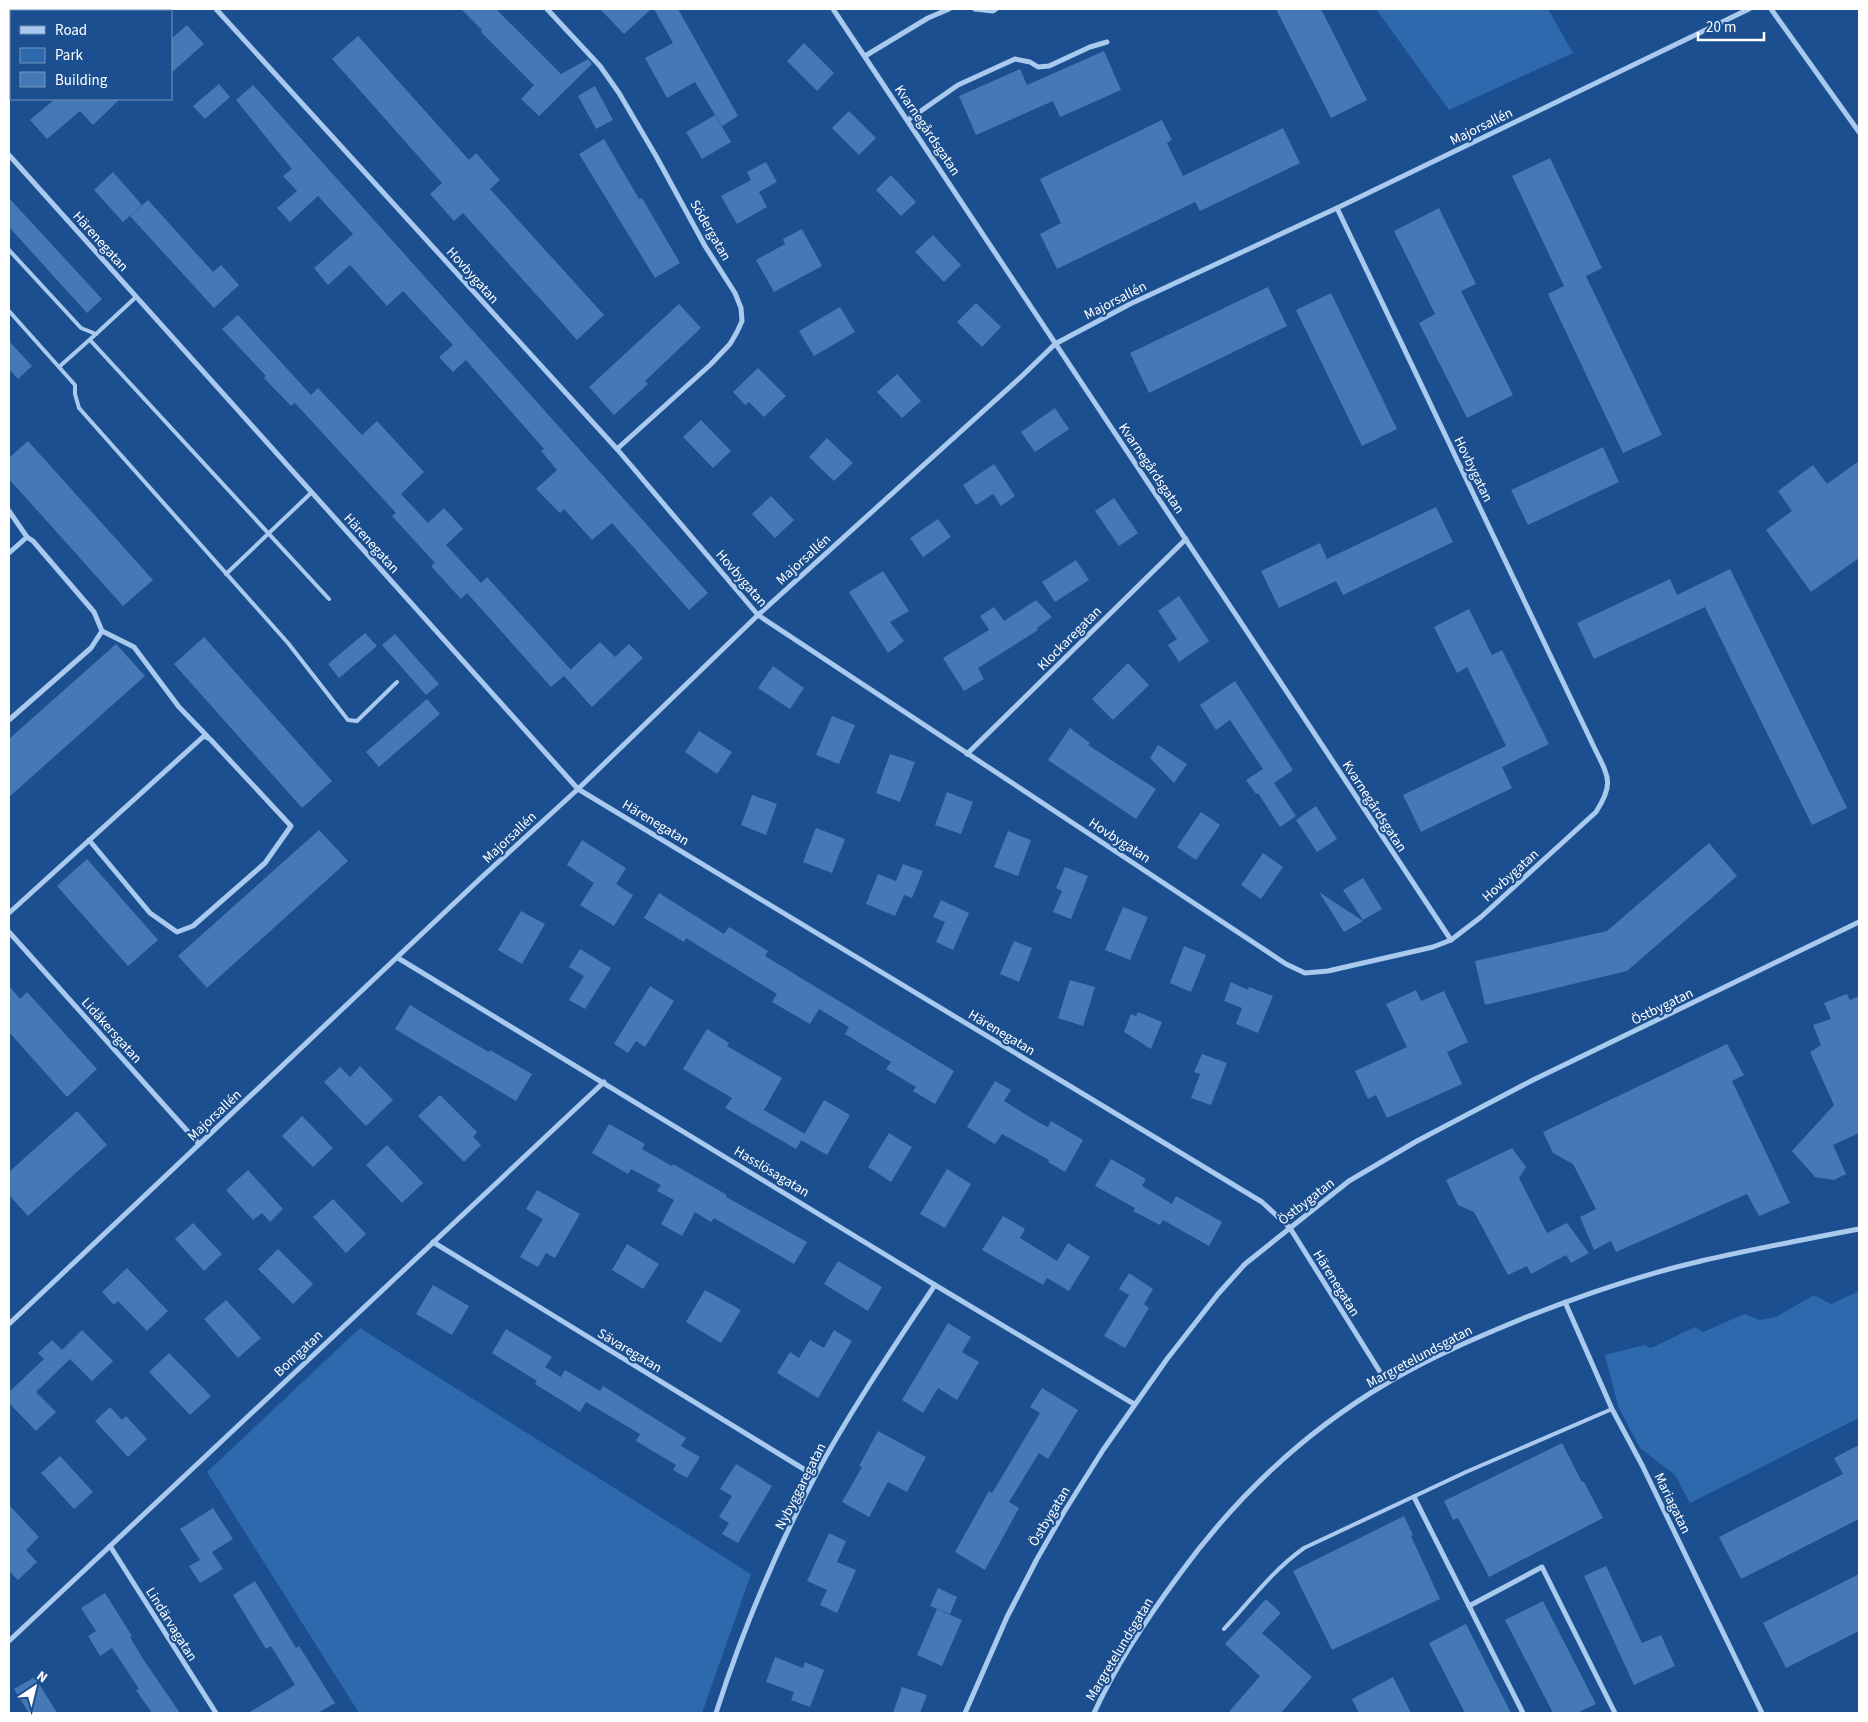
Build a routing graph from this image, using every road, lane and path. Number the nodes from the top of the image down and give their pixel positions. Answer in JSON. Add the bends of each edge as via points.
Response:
{"nodes":[{"id":1,"x":216,"y":9,"type":"edge"},
{"id":2,"x":547,"y":9,"type":"edge"},
{"id":3,"x":833,"y":9,"type":"edge"},
{"id":4,"x":950,"y":9,"type":"edge"},
{"id":5,"x":975,"y":9,"type":"edge"},
{"id":6,"x":996,"y":9,"type":"edge"},
{"id":7,"x":1749,"y":9,"type":"edge"},
{"id":8,"x":1771,"y":9,"type":"edge"},
{"id":9,"x":1107,"y":42,"type":"dead end"},
{"id":10,"x":865,"y":56,"type":"junction"},
{"id":11,"x":908,"y":120,"type":"junction"},
{"id":12,"x":1859,"y":132,"type":"edge"},
{"id":13,"x":9,"y":155,"type":"edge"},
{"id":14,"x":1337,"y":208,"type":"junction"},
{"id":15,"x":9,"y":250,"type":"edge"},
{"id":16,"x":136,"y":297,"type":"junction"},
{"id":17,"x":9,"y":311,"type":"edge"},
{"id":18,"x":96,"y":334,"type":"junction"},
{"id":19,"x":90,"y":340,"type":"junction"},
{"id":20,"x":1054,"y":344,"type":"junction"},
{"id":21,"x":59,"y":368,"type":"junction"},
{"id":22,"x":617,"y":449,"type":"junction"},
{"id":23,"x":311,"y":493,"type":"junction"},
{"id":24,"x":9,"y":511,"type":"edge"},
{"id":25,"x":268,"y":533,"type":"junction"},
{"id":26,"x":27,"y":537,"type":"junction"},
{"id":27,"x":1186,"y":539,"type":"junction"},
{"id":28,"x":9,"y":553,"type":"edge"},
{"id":29,"x":226,"y":574,"type":"junction"},
{"id":30,"x":329,"y":599,"type":"dead end"},
{"id":31,"x":758,"y":615,"type":"junction"},
{"id":32,"x":102,"y":631,"type":"junction"},
{"id":33,"x":397,"y":682,"type":"dead end"},
{"id":34,"x":9,"y":720,"type":"edge"},
{"id":35,"x":210,"y":739,"type":"junction"},
{"id":36,"x":968,"y":754,"type":"junction"},
{"id":37,"x":578,"y":789,"type":"junction"},
{"id":38,"x":88,"y":840,"type":"junction"},
{"id":39,"x":9,"y":913,"type":"edge"},
{"id":40,"x":1859,"y":922,"type":"edge"},
{"id":41,"x":9,"y":932,"type":"edge"},
{"id":42,"x":1451,"y":940,"type":"junction"},
{"id":43,"x":398,"y":958,"type":"junction"},
{"id":44,"x":604,"y":1082,"type":"junction"},
{"id":45,"x":200,"y":1144,"type":"junction"},
{"id":46,"x":1290,"y":1228,"type":"junction"},
{"id":47,"x":1859,"y":1229,"type":"edge"},
{"id":48,"x":433,"y":1242,"type":"junction"},
{"id":49,"x":935,"y":1285,"type":"junction"},
{"id":50,"x":1565,"y":1302,"type":"junction"},
{"id":51,"x":9,"y":1324,"type":"edge"},
{"id":52,"x":1387,"y":1382,"type":"junction"},
{"id":53,"x":1134,"y":1404,"type":"junction"},
{"id":54,"x":1612,"y":1409,"type":"junction"},
{"id":55,"x":815,"y":1476,"type":"junction"},
{"id":56,"x":1414,"y":1497,"type":"junction"},
{"id":57,"x":110,"y":1546,"type":"junction"},
{"id":58,"x":1469,"y":1606,"type":"junction"},
{"id":59,"x":1224,"y":1629,"type":"dead end"},
{"id":60,"x":9,"y":1641,"type":"edge"},
{"id":61,"x":216,"y":1713,"type":"edge"},
{"id":62,"x":716,"y":1713,"type":"edge"},
{"id":63,"x":965,"y":1713,"type":"edge"},
{"id":64,"x":1094,"y":1713,"type":"edge"},
{"id":65,"x":1524,"y":1713,"type":"edge"},
{"id":66,"x":1615,"y":1713,"type":"edge"},
{"id":67,"x":1762,"y":1713,"type":"edge"}],
"edges":[{"from":1,"to":22,"type":"street","name":"Hovbygatan"},
{"from":2,"to":22,"type":"street","name":"Södergatan","via":[[600,66],[619,94],[741,308],[742,321],[730,344]]},
{"from":3,"to":10,"type":"street","name":"Kvarnegårdsgatan"},
{"from":4,"to":10,"type":"street","via":[[928,18]]},
{"from":5,"to":6,"type":"street"},
{"from":7,"to":14,"type":"street","name":"Majorsallén"},
{"from":8,"to":12,"type":"street"},
{"from":9,"to":11,"type":"street","via":[[1049,66],[1038,67],[1015,59],[958,85]]},
{"from":10,"to":11,"type":"street","name":"Kvarnegårdsgatan"},
{"from":11,"to":20,"type":"street","name":"Kvarnegårdsgatan"},
{"from":13,"to":16,"type":"street","name":"Härenegatan"},
{"from":14,"to":20,"type":"street","name":"Majorsallén","via":[[1130,304]]},
{"from":14,"to":42,"type":"street","name":"Hovbygatan","via":[[1608,777],[1606,797],[1596,812],[1481,917]]},
{"from":15,"to":18,"type":"lane","via":[[81,328]]},
{"from":16,"to":18,"type":"lane"},
{"from":16,"to":23,"type":"street","name":"Härenegatan"},
{"from":17,"to":21,"type":"lane"},
{"from":18,"to":19,"type":"lane"},
{"from":19,"to":21,"type":"lane"},
{"from":19,"to":25,"type":"lane"},
{"from":20,"to":27,"type":"street","name":"Kvarnegårdsgatan"},
{"from":20,"to":31,"type":"street","name":"Majorsallén"},
{"from":21,"to":29,"type":"lane","via":[[75,385],[80,408]]},
{"from":22,"to":31,"type":"street","name":"Hovbygatan"},
{"from":23,"to":25,"type":"lane"},
{"from":23,"to":37,"type":"street","name":"Härenegatan"},
{"from":24,"to":26,"type":"street"},
{"from":25,"to":29,"type":"lane"},
{"from":25,"to":30,"type":"lane"},
{"from":26,"to":28,"type":"street"},
{"from":26,"to":32,"type":"street","via":[[94,612]]},
{"from":27,"to":36,"type":"street","name":"Klockaregatan"},
{"from":27,"to":42,"type":"street","name":"Kvarnegårdsgatan"},
{"from":29,"to":33,"type":"lane","via":[[295,652],[348,720],[357,721]]},
{"from":31,"to":36,"type":"street","name":"Hovbygatan"},
{"from":31,"to":37,"type":"street","name":"Majorsallén"},
{"from":32,"to":34,"type":"street","via":[[91,648]]},
{"from":32,"to":35,"type":"street","via":[[134,647],[179,707]]},
{"from":35,"to":38,"type":"street","via":[[204,736]]},
{"from":35,"to":38,"type":"street","via":[[291,826],[265,863],[193,926],[177,932],[150,912]]},
{"from":36,"to":42,"type":"street","name":"Hovbygatan","via":[[1296,970],[1311,973],[1342,968]]},
{"from":37,"to":43,"type":"street","name":"Majorsallén"},
{"from":37,"to":46,"type":"street","name":"Härenegatan","via":[[1262,1202]]},
{"from":38,"to":39,"type":"street"},
{"from":40,"to":46,"type":"street","name":"Östbygatan","via":[[1417,1140],[1349,1181]]},
{"from":41,"to":45,"type":"street","name":"Lidåkersgatan"},
{"from":43,"to":44,"type":"street","name":"Hasslösagatan"},
{"from":43,"to":45,"type":"street","name":"Majorsallén"},
{"from":44,"to":48,"type":"street","name":"Bomgatan"},
{"from":44,"to":49,"type":"street","name":"Hasslösagatan"},
{"from":45,"to":51,"type":"street","name":"Majorsallén"},
{"from":46,"to":52,"type":"street","name":"Härenegatan"},
{"from":46,"to":53,"type":"street","name":"Östbygatan","via":[[1246,1264],[1218,1294]]},
{"from":47,"to":50,"type":"street","name":"Margretelundsgatan","via":[[1700,1261]]},
{"from":48,"to":55,"type":"street","name":"Sävaregatan"},
{"from":48,"to":57,"type":"street","name":"Bomgatan"},
{"from":49,"to":53,"type":"street","name":"Hasslösagatan"},
{"from":49,"to":55,"type":"street","name":"Nybyggaregatan","via":[[875,1375]]},
{"from":50,"to":52,"type":"street","name":"Margretelundsgatan","via":[[1450,1350]]},
{"from":50,"to":54,"type":"street","name":"Mariagatan"},
{"from":52,"to":64,"type":"street","name":"Margretelundsgatan","via":[[1300,1444],[1224,1518],[1157,1606]]},
{"from":53,"to":63,"type":"street","name":"Östbygatan","via":[[1037,1559],[1007,1617]]},
{"from":54,"to":56,"type":"lane"},
{"from":54,"to":67,"type":"street","name":"Mariagatan"},
{"from":55,"to":62,"type":"street","name":"Nybyggaregatan","via":[[747,1626]]},
{"from":56,"to":58,"type":"street"},
{"from":56,"to":59,"type":"lane","via":[[1289,1558]]},
{"from":57,"to":60,"type":"street","name":"Bomgatan"},
{"from":57,"to":61,"type":"street","name":"Lindärvagatan"},
{"from":58,"to":65,"type":"street"},
{"from":58,"to":66,"type":"street","via":[[1542,1567]]}]}
